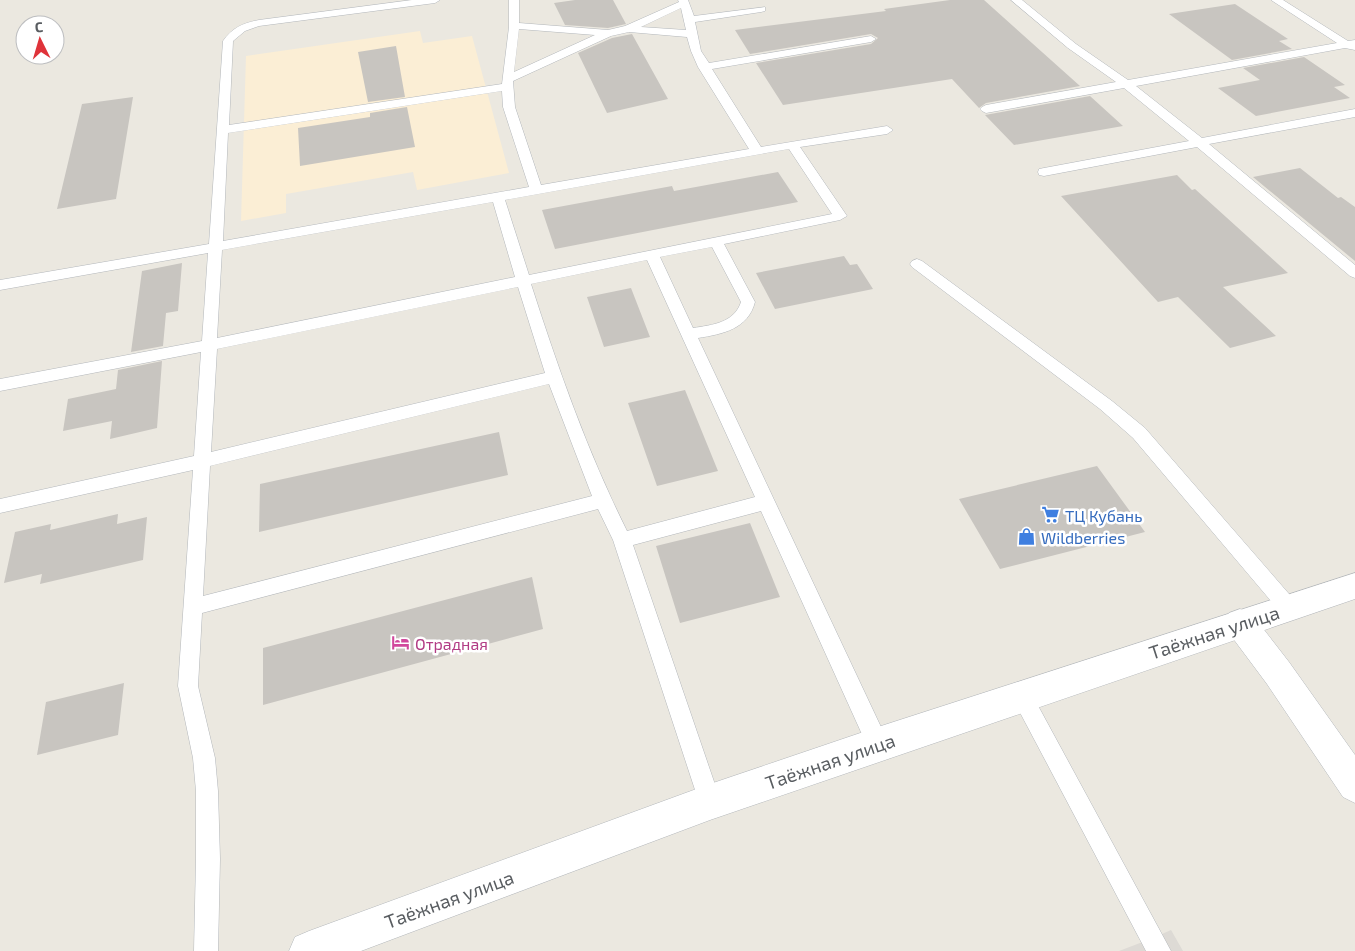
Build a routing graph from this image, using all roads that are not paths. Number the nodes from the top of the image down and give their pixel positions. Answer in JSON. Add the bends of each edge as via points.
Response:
{"nodes":[{"id":1,"x":435,"y":0,"type":"edge"},
{"id":2,"x":514,"y":0,"type":"edge"},
{"id":3,"x":1016,"y":0,"type":"edge"},
{"id":4,"x":1276,"y":0,"type":"edge"},
{"id":5,"x":684,"y":2,"type":"edge"},
{"id":6,"x":761,"y":9,"type":"dead end"},
{"id":7,"x":691,"y":19,"type":"junction"},
{"id":8,"x":515,"y":26,"type":"junction"},
{"id":9,"x":628,"y":29,"type":"junction"},
{"id":10,"x":608,"y":33,"type":"junction"},
{"id":11,"x":692,"y":34,"type":"junction"},
{"id":12,"x":871,"y":39,"type":"dead end"},
{"id":13,"x":1352,"y":46,"type":"edge"},
{"id":14,"x":704,"y":67,"type":"junction"},
{"id":15,"x":507,"y":83,"type":"junction"},
{"id":16,"x":1127,"y":84,"type":"junction"},
{"id":17,"x":986,"y":109,"type":"dead end"},
{"id":18,"x":1355,"y":113,"type":"edge"},
{"id":19,"x":222,"y":130,"type":"junction"},
{"id":20,"x":887,"y":130,"type":"dead end"},
{"id":21,"x":1199,"y":142,"type":"junction"},
{"id":22,"x":792,"y":145,"type":"junction"},
{"id":23,"x":757,"y":151,"type":"junction"},
{"id":24,"x":1044,"y":172,"type":"dead end"},
{"id":25,"x":536,"y":190,"type":"junction"},
{"id":26,"x":498,"y":197,"type":"junction"},
{"id":27,"x":716,"y":242,"type":"junction"},
{"id":28,"x":214,"y":248,"type":"junction"},
{"id":29,"x":652,"y":255,"type":"junction"},
{"id":30,"x":917,"y":264,"type":"dead end"},
{"id":31,"x":1355,"y":273,"type":"edge"},
{"id":32,"x":523,"y":280,"type":"junction"},
{"id":33,"x":0,"y":285,"type":"edge"},
{"id":34,"x":688,"y":334,"type":"junction"},
{"id":35,"x":208,"y":345,"type":"junction"},
{"id":36,"x":554,"y":376,"type":"junction"},
{"id":37,"x":0,"y":385,"type":"edge"},
{"id":38,"x":201,"y":461,"type":"junction"},
{"id":39,"x":602,"y":501,"type":"junction"},
{"id":40,"x":765,"y":502,"type":"junction"},
{"id":41,"x":0,"y":506,"type":"edge"},
{"id":42,"x":622,"y":540,"type":"junction"},
{"id":43,"x":1355,"y":586,"type":"edge"},
{"id":44,"x":193,"y":607,"type":"junction"},
{"id":45,"x":1289,"y":608,"type":"junction"},
{"id":46,"x":1240,"y":623,"type":"junction"},
{"id":47,"x":1022,"y":696,"type":"junction"},
{"id":48,"x":878,"y":744,"type":"junction"},
{"id":49,"x":1355,"y":785,"type":"edge"},
{"id":50,"x":710,"y":802,"type":"junction"},
{"id":51,"x":206,"y":951,"type":"edge"},
{"id":52,"x":310,"y":951,"type":"edge"},
{"id":53,"x":1159,"y":951,"type":"edge"}],
"edges":[{"from":1,"to":19,"type":"lane","via":[[244,26],[228,41]]},
{"from":2,"to":8,"type":"lane"},
{"from":3,"to":16,"type":"lane","via":[[1072,46]]},
{"from":4,"to":13,"type":"lane"},
{"from":5,"to":7,"type":"lane"},
{"from":5,"to":9,"type":"lane"},
{"from":6,"to":7,"type":"lane"},
{"from":7,"to":11,"type":"lane"},
{"from":8,"to":10,"type":"lane"},
{"from":8,"to":15,"type":"lane"},
{"from":9,"to":10,"type":"lane"},
{"from":9,"to":11,"type":"lane"},
{"from":10,"to":15,"type":"lane"},
{"from":11,"to":14,"type":"lane"},
{"from":12,"to":14,"type":"lane"},
{"from":13,"to":16,"type":"lane"},
{"from":14,"to":23,"type":"lane"},
{"from":15,"to":19,"type":"lane"},
{"from":15,"to":25,"type":"lane","via":[[509,107]]},
{"from":16,"to":17,"type":"lane"},
{"from":16,"to":21,"type":"lane"},
{"from":18,"to":21,"type":"lane"},
{"from":19,"to":28,"type":"lane"},
{"from":20,"to":22,"type":"lane"},
{"from":21,"to":24,"type":"lane"},
{"from":21,"to":31,"type":"lane"},
{"from":22,"to":23,"type":"lane"},
{"from":22,"to":27,"type":"lane","via":[[840,216]]},
{"from":23,"to":25,"type":"lane"},
{"from":25,"to":26,"type":"lane"},
{"from":26,"to":28,"type":"lane"},
{"from":26,"to":32,"type":"lane"},
{"from":27,"to":29,"type":"lane"},
{"from":27,"to":34,"type":"lane","via":[[748,302],[747,312],[739,321]]},
{"from":28,"to":33,"type":"lane"},
{"from":28,"to":35,"type":"lane"},
{"from":29,"to":32,"type":"lane"},
{"from":29,"to":34,"type":"lane"},
{"from":30,"to":45,"type":"lane","via":[[1140,433]]},
{"from":32,"to":35,"type":"lane"},
{"from":32,"to":36,"type":"lane"},
{"from":34,"to":40,"type":"lane"},
{"from":35,"to":37,"type":"lane"},
{"from":35,"to":38,"type":"lane"},
{"from":36,"to":38,"type":"lane"},
{"from":36,"to":39,"type":"lane"},
{"from":38,"to":41,"type":"lane"},
{"from":38,"to":44,"type":"lane"},
{"from":39,"to":42,"type":"lane"},
{"from":39,"to":44,"type":"lane"},
{"from":40,"to":42,"type":"lane"},
{"from":40,"to":48,"type":"lane"},
{"from":42,"to":50,"type":"lane"},
{"from":43,"to":45,"type":"street","name":"Таёжная улица"},
{"from":44,"to":51,"type":"lane","via":[[188,686],[205,765],[207,794]]},
{"from":45,"to":46,"type":"street","name":"Таёжная улица"},
{"from":46,"to":47,"type":"street","name":"Таёжная улица"},
{"from":46,"to":49,"type":"street"},
{"from":47,"to":48,"type":"street","name":"Таёжная улица"},
{"from":47,"to":53,"type":"lane"},
{"from":48,"to":50,"type":"street","name":"Таёжная улица"},
{"from":50,"to":52,"type":"street","name":"Таёжная улица"}]}
